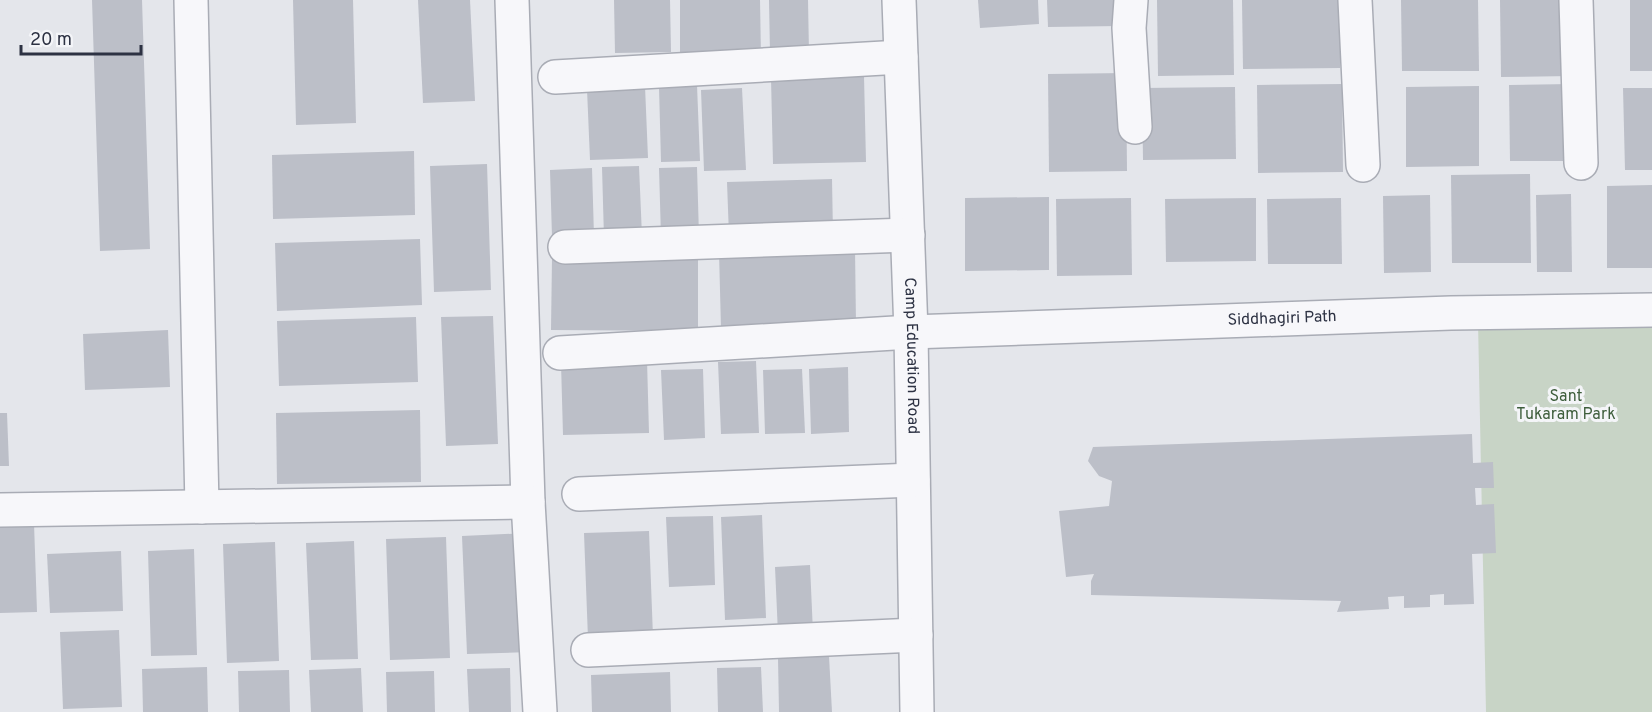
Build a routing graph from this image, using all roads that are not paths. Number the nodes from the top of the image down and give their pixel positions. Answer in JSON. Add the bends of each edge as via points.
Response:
{"nodes":[{"id":1,"x":191,"y":0,"type":"edge"},
{"id":2,"x":512,"y":0,"type":"edge"},
{"id":3,"x":899,"y":0,"type":"edge"},
{"id":4,"x":1131,"y":0,"type":"edge"},
{"id":5,"x":1355,"y":0,"type":"edge"},
{"id":6,"x":1576,"y":0,"type":"edge"},
{"id":7,"x":901,"y":57,"type":"junction"},
{"id":8,"x":555,"y":77,"type":"dead end"},
{"id":9,"x":1135,"y":127,"type":"dead end"},
{"id":10,"x":1581,"y":163,"type":"dead end"},
{"id":11,"x":1363,"y":165,"type":"dead end"},
{"id":12,"x":908,"y":235,"type":"junction"},
{"id":13,"x":565,"y":247,"type":"dead end"},
{"id":14,"x":1652,"y":310,"type":"edge"},
{"id":15,"x":911,"y":332,"type":"junction"},
{"id":16,"x":560,"y":353,"type":"dead end"},
{"id":17,"x":914,"y":480,"type":"junction"},
{"id":18,"x":579,"y":494,"type":"dead end"},
{"id":19,"x":528,"y":502,"type":"junction"},
{"id":20,"x":202,"y":507,"type":"junction"},
{"id":21,"x":0,"y":510,"type":"edge"},
{"id":22,"x":916,"y":635,"type":"junction"},
{"id":23,"x":588,"y":650,"type":"dead end"},
{"id":24,"x":540,"y":712,"type":"edge"},
{"id":25,"x":917,"y":712,"type":"edge"}],
"edges":[{"from":1,"to":20,"type":"street"},
{"from":2,"to":19,"type":"street"},
{"from":3,"to":7,"type":"street","name":"Camp Education Road"},
{"from":4,"to":9,"type":"street"},
{"from":5,"to":11,"type":"street"},
{"from":6,"to":10,"type":"street"},
{"from":7,"to":8,"type":"street"},
{"from":7,"to":12,"type":"street","name":"Camp Education Road"},
{"from":12,"to":13,"type":"street"},
{"from":12,"to":15,"type":"street","name":"Camp Education Road"},
{"from":14,"to":15,"type":"street","name":"Siddhagiri Path"},
{"from":15,"to":16,"type":"street","name":"Siddhagiri Path"},
{"from":15,"to":17,"type":"street","name":"Camp Education Road"},
{"from":17,"to":18,"type":"street"},
{"from":17,"to":22,"type":"street","name":"Camp Education Road"},
{"from":19,"to":20,"type":"street"},
{"from":19,"to":24,"type":"street"},
{"from":20,"to":21,"type":"street"},
{"from":22,"to":23,"type":"street"},
{"from":22,"to":25,"type":"street","name":"Camp Education Road"}]}
